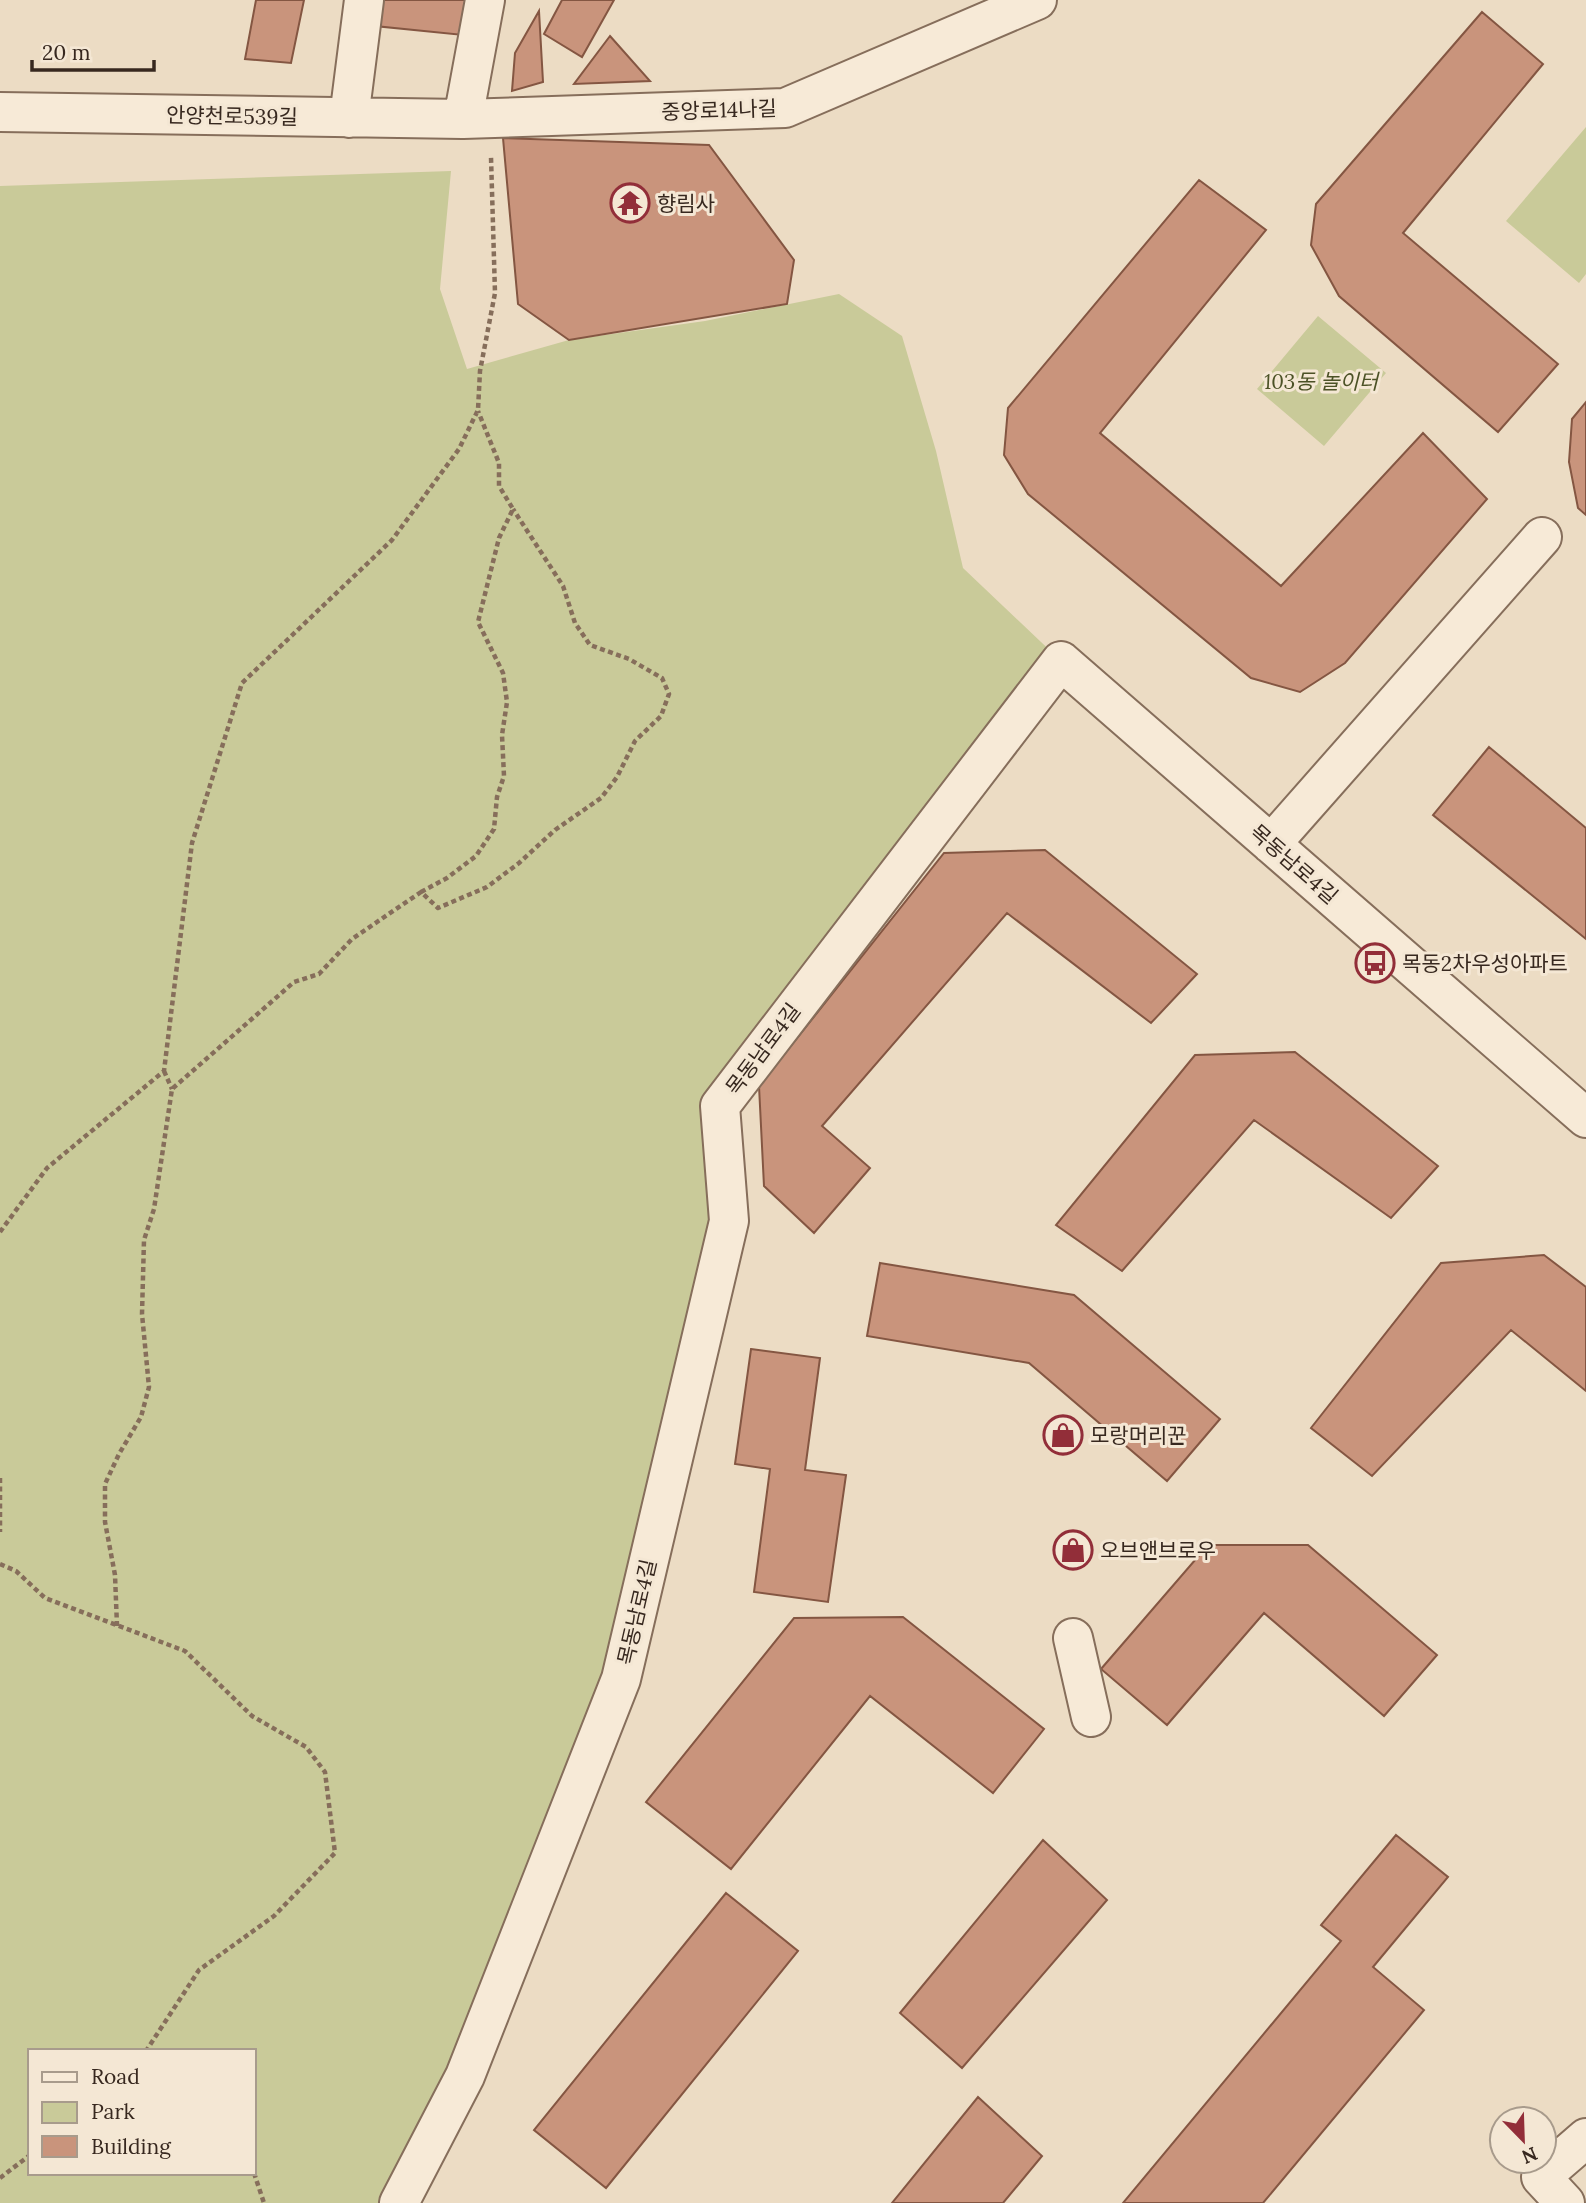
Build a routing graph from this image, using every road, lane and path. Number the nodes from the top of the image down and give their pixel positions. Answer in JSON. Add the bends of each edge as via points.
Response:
{"nodes":[{"id":1,"x":364,"y":0,"type":"edge"},
{"id":2,"x":485,"y":0,"type":"edge"},
{"id":3,"x":1037,"y":0,"type":"edge"},
{"id":4,"x":0,"y":112,"type":"edge"},
{"id":5,"x":349,"y":118,"type":"junction"},
{"id":6,"x":480,"y":119,"type":"junction"},
{"id":7,"x":478,"y":410,"type":"junction"},
{"id":8,"x":513,"y":509,"type":"junction"},
{"id":9,"x":1542,"y":537,"type":"dead end"},
{"id":10,"x":1271,"y":844,"type":"junction"},
{"id":11,"x":421,"y":892,"type":"junction"},
{"id":12,"x":164,"y":1071,"type":"junction"},
{"id":13,"x":172,"y":1088,"type":"junction"},
{"id":14,"x":1586,"y":1118,"type":"edge"},
{"id":15,"x":0,"y":1232,"type":"edge"},
{"id":16,"x":0,"y":1478,"type":"edge"},
{"id":17,"x":0,"y":1532,"type":"edge"},
{"id":18,"x":0,"y":1564,"type":"edge"},
{"id":19,"x":117,"y":1626,"type":"junction"},
{"id":20,"x":1073,"y":1638,"type":"dead end"},
{"id":21,"x":1091,"y":1717,"type":"dead end"},
{"id":22,"x":147,"y":2049,"type":"edge"},
{"id":23,"x":1586,"y":2137,"type":"edge"},
{"id":24,"x":28,"y":2157,"type":"edge"},
{"id":25,"x":255,"y":2175,"type":"edge"},
{"id":26,"x":0,"y":2178,"type":"edge"},
{"id":27,"x":264,"y":2203,"type":"edge"},
{"id":28,"x":399,"y":2203,"type":"edge"},
{"id":29,"x":1565,"y":2203,"type":"edge"}],
"edges":[{"from":1,"to":5,"type":"street"},
{"from":2,"to":6,"type":"street"},
{"from":3,"to":6,"type":"street","name":"중앙로14나길","via":[[786,108]]},
{"from":4,"to":5,"type":"street","name":"안양천로539길"},
{"from":5,"to":6,"type":"street","name":"안양천로539길"},
{"from":6,"to":7,"type":"path","via":[[490,141],[495,293],[480,371]]},
{"from":7,"to":8,"type":"path","via":[[499,463],[499,486]]},
{"from":7,"to":12,"type":"path","via":[[459,449],[392,540],[242,683],[192,844]]},
{"from":8,"to":11,"type":"path","via":[[499,538],[478,622],[503,673],[507,702],[502,735],[504,776],[494,829],[476,856]]},
{"from":8,"to":11,"type":"path","via":[[564,586],[575,623],[590,645],[629,659],[662,678],[669,694],[661,716],[635,741],[618,777],[601,797],[519,863],[487,887],[438,908]]},
{"from":9,"to":10,"type":"street"},
{"from":10,"to":14,"type":"street","name":"목동남로4길"},
{"from":10,"to":28,"type":"street","name":"목동남로4길","via":[[1061,661],[720,1106],[729,1221],[621,1679],[465,2076]]},
{"from":11,"to":13,"type":"path","via":[[352,939],[318,974],[294,982]]},
{"from":12,"to":13,"type":"path"},
{"from":12,"to":15,"type":"path","via":[[47,1168]]},
{"from":13,"to":19,"type":"path","via":[[154,1209],[144,1240],[142,1314],[149,1387],[141,1417],[105,1483]]},
{"from":16,"to":17,"type":"path"},
{"from":18,"to":19,"type":"path","via":[[16,1571],[45,1598]]},
{"from":19,"to":22,"type":"path","via":[[185,1651],[252,1716],[306,1747],[325,1772],[335,1853],[274,1916],[200,1970]]},
{"from":20,"to":21,"type":"street"},
{"from":23,"to":29,"type":"street","via":[[1541,2177]]},
{"from":24,"to":26,"type":"path"},
{"from":25,"to":27,"type":"path"}]}
